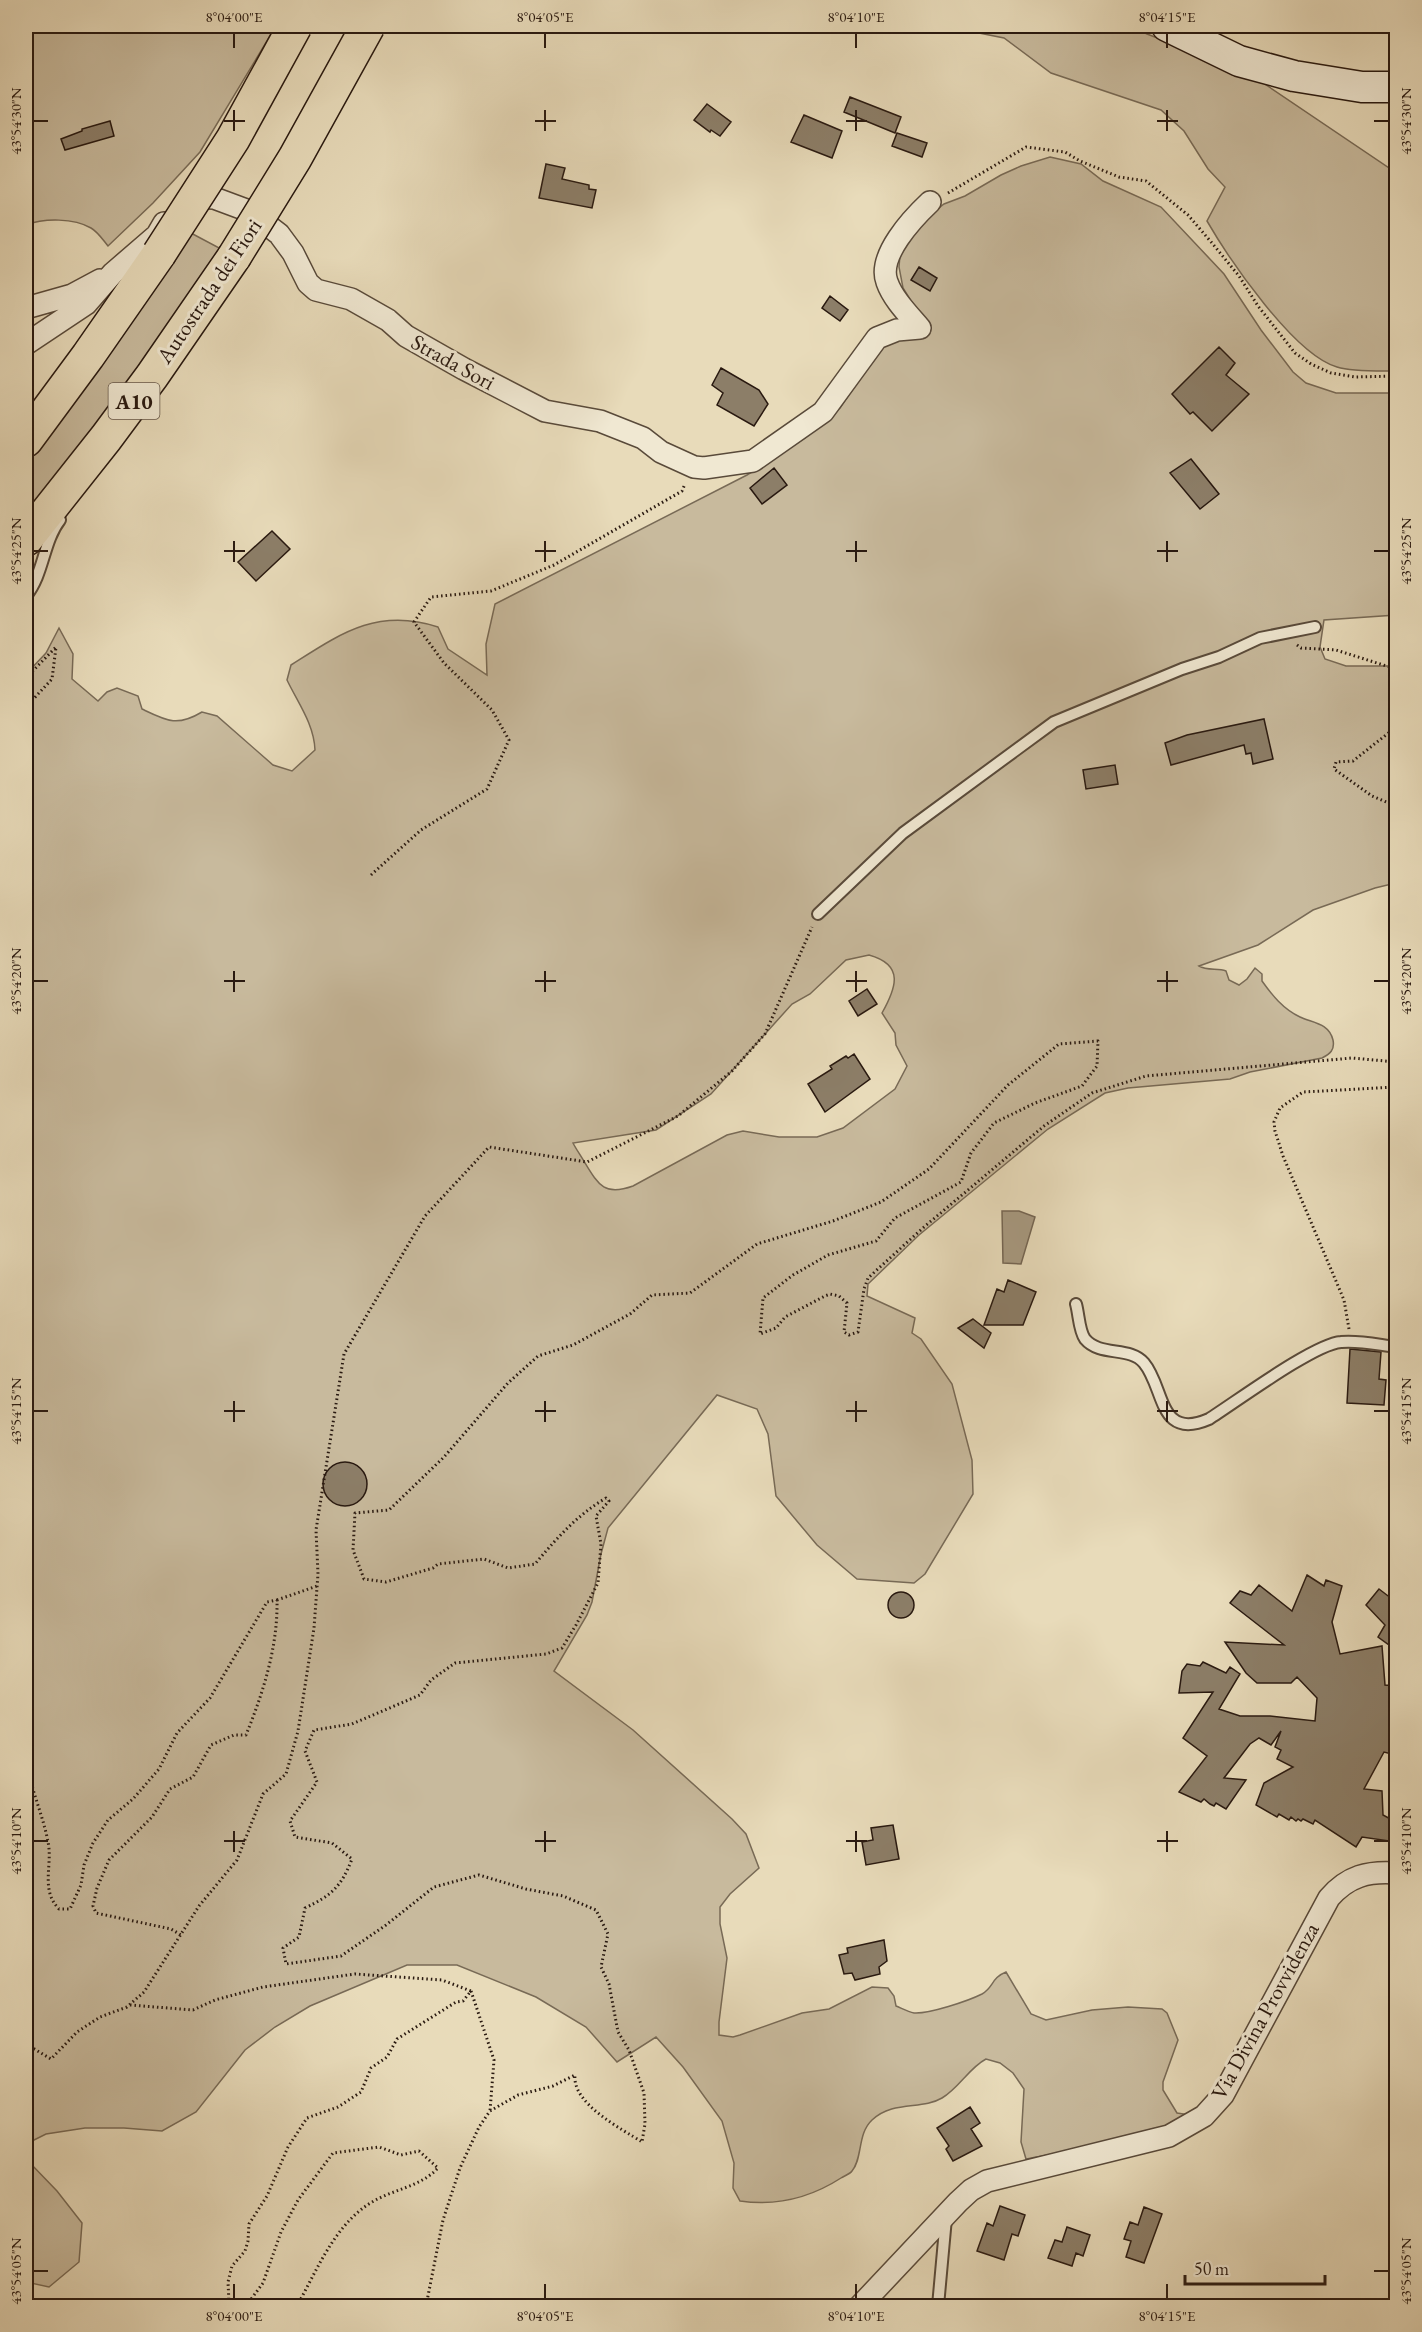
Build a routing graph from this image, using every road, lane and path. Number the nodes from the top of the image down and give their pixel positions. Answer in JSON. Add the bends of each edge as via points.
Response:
{"nodes":[{"id":1,"x":295,"y":26,"type":"edge"},
{"id":2,"x":368,"y":26,"type":"edge"},
{"id":3,"x":1167,"y":26,"type":"edge"},
{"id":4,"x":1396,"y":87,"type":"edge"},
{"id":5,"x":930,"y":202,"type":"joint"},
{"id":6,"x":113,"y":273,"type":"junction"},
{"id":7,"x":26,"y":308,"type":"edge"},
{"id":8,"x":26,"y":344,"type":"edge"},
{"id":9,"x":1396,"y":376,"type":"edge"},
{"id":10,"x":106,"y":438,"type":"junction"},
{"id":11,"x":26,"y":440,"type":"edge"},
{"id":12,"x":694,"y":467,"type":"junction"},
{"id":13,"x":94,"y":470,"type":"dead end"},
{"id":14,"x":70,"y":507,"type":"dead end"},
{"id":15,"x":26,"y":539,"type":"edge"},
{"id":16,"x":26,"y":596,"type":"edge"},
{"id":17,"x":1315,"y":627,"type":"dead end"},
{"id":18,"x":1285,"y":634,"type":"junction"},
{"id":19,"x":1396,"y":669,"type":"edge"},
{"id":20,"x":26,"y":678,"type":"edge"},
{"id":21,"x":26,"y":707,"type":"edge"},
{"id":22,"x":1396,"y":727,"type":"edge"},
{"id":23,"x":1396,"y":806,"type":"edge"},
{"id":24,"x":371,"y":875,"type":"dead end"},
{"id":25,"x":818,"y":914,"type":"joint"},
{"id":26,"x":1396,"y":1062,"type":"edge"},
{"id":27,"x":1396,"y":1087,"type":"edge"},
{"id":28,"x":1076,"y":1304,"type":"dead end"},
{"id":29,"x":1351,"y":1342,"type":"junction"},
{"id":30,"x":1396,"y":1347,"type":"edge"},
{"id":31,"x":1396,"y":1471,"type":"edge"},
{"id":32,"x":1396,"y":1478,"type":"edge"},
{"id":33,"x":317,"y":1586,"type":"junction"},
{"id":34,"x":277,"y":1600,"type":"junction"},
{"id":35,"x":26,"y":1777,"type":"edge"},
{"id":36,"x":1396,"y":1873,"type":"edge"},
{"id":37,"x":181,"y":1935,"type":"junction"},
{"id":38,"x":471,"y":1990,"type":"junction"},
{"id":39,"x":130,"y":2005,"type":"junction"},
{"id":40,"x":26,"y":2044,"type":"edge"},
{"id":41,"x":490,"y":2111,"type":"junction"},
{"id":42,"x":946,"y":2215,"type":"junction"},
{"id":43,"x":227,"y":2307,"type":"edge"},
{"id":44,"x":246,"y":2307,"type":"edge"},
{"id":45,"x":297,"y":2307,"type":"edge"},
{"id":46,"x":426,"y":2307,"type":"edge"},
{"id":47,"x":860,"y":2307,"type":"edge"},
{"id":48,"x":938,"y":2307,"type":"edge"}],
"edges":[{"from":1,"to":11,"type":"highway","number":"A10","bridge":true,"via":[[233,139],[159,254]]},
{"from":2,"to":10,"type":"highway","name":"Autostrada dei Fiori","number":"A10","bridge":true,"via":[[295,158],[234,257]]},
{"from":3,"to":4,"type":"main road","via":[[1239,61],[1294,76],[1362,87]]},
{"from":5,"to":9,"type":"path","via":[[1026,147],[1065,152],[1119,177],[1146,181],[1188,215],[1295,353],[1331,372]]},
{"from":5,"to":12,"type":"street","name":"Strada Sori","via":[[908,223],[886,267],[886,280],[893,294],[920,328],[897,330],[878,338],[823,412],[753,461]]},
{"from":6,"to":7,"type":"street","via":[[72,295]]},
{"from":6,"to":8,"type":"street","name":"Strada Sori","via":[[86,304]]},
{"from":6,"to":12,"type":"street","name":"Strada Sori","via":[[157,235],[174,207],[192,197],[233,204],[279,234],[315,290],[351,299],[388,320],[406,336],[545,411],[600,421],[643,438],[661,452]]},
{"from":10,"to":13,"type":"lane"},
{"from":10,"to":15,"type":"highway","name":"Autostrada dei Fiori","number":"A10"},
{"from":12,"to":24,"type":"path","via":[[682,491],[554,566],[491,591],[431,597],[414,622],[444,663],[492,710],[509,740],[487,789],[421,830]]},
{"from":14,"to":16,"type":"lane","via":[[55,527]]},
{"from":17,"to":18,"type":"lane"},
{"from":18,"to":19,"type":"path","via":[[1301,648],[1336,650]]},
{"from":18,"to":25,"type":"lane","via":[[1260,638],[1054,722],[903,833]]},
{"from":20,"to":21,"type":"path","via":[[56,647],[52,679]]},
{"from":22,"to":23,"type":"path","via":[[1353,761],[1336,762],[1334,769],[1372,796]]},
{"from":25,"to":33,"type":"path","via":[[765,1034],[732,1071],[678,1116],[587,1162],[489,1147],[424,1216],[344,1354],[316,1530]]},
{"from":26,"to":41,"type":"path","via":[[1352,1058],[1146,1076],[1092,1093],[1044,1126],[868,1278],[858,1332],[844,1332],[847,1303],[830,1294],[760,1334],[763,1298],[788,1278],[828,1255],[876,1241],[895,1218],[961,1182],[971,1153],[994,1124],[1035,1103],[1082,1086],[1097,1066],[1098,1041],[1059,1044],[1008,1085],[928,1169],[881,1202],[757,1244],[690,1293],[652,1295],[630,1314],[573,1345],[538,1356],[389,1510],[355,1513],[353,1550],[364,1579],[386,1582],[438,1564],[484,1560],[508,1568],[535,1564],[572,1522],[606,1498],[609,1501],[596,1516],[601,1544],[598,1583],[562,1648],[546,1654],[455,1663],[431,1680],[420,1695],[352,1724],[314,1730],[305,1751],[317,1782],[290,1821],[295,1837],[332,1843],[352,1859],[345,1878],[330,1896],[305,1908],[299,1937],[284,1948],[286,1964],[341,1956],[434,1887],[479,1875],[563,1896],[596,1910],[608,1934],[601,1967],[609,1984],[618,2032],[629,2050],[644,2093],[642,2142],[591,2109],[575,2075],[553,2086],[518,2095]]},
{"from":27,"to":29,"type":"path","via":[[1303,1092],[1280,1108],[1274,1122],[1283,1156],[1344,1300]]},
{"from":28,"to":29,"type":"lane","via":[[1086,1340],[1102,1349],[1135,1356],[1144,1363],[1167,1412],[1177,1422],[1186,1424],[1209,1419],[1308,1355],[1341,1341]]},
{"from":29,"to":30,"type":"lane"},
{"from":31,"to":32,"type":"lane"},
{"from":33,"to":34,"type":"path"},
{"from":33,"to":37,"type":"path","via":[[306,1685],[286,1774],[263,1794],[237,1860]]},
{"from":34,"to":35,"type":"path","via":[[267,1602],[210,1698],[177,1733],[159,1769],[108,1820],[84,1864],[81,1885],[70,1909],[55,1905],[46,1877],[49,1844],[30,1778]]},
{"from":34,"to":37,"type":"path","via":[[274,1646],[246,1735],[234,1735],[211,1745],[193,1777],[170,1789],[152,1817],[109,1860],[97,1888],[93,1906],[96,1913],[171,1929]]},
{"from":36,"to":42,"type":"street","name":"Via Divina Provvidenza","via":[[1350,1878],[1321,1908],[1223,2095],[1204,2116],[1169,2136],[987,2181],[971,2190]]},
{"from":37,"to":39,"type":"path","via":[[144,1992]]},
{"from":38,"to":39,"type":"path","via":[[442,1980],[355,1974],[263,1987],[193,2010]]},
{"from":38,"to":41,"type":"path","via":[[494,2060]]},
{"from":38,"to":43,"type":"path","via":[[463,2001],[397,2039],[387,2056],[371,2068],[361,2092],[338,2107],[307,2118],[249,2224],[244,2251],[232,2266]]},
{"from":39,"to":40,"type":"path","via":[[77,2032],[51,2059]]},
{"from":41,"to":46,"type":"path","via":[[460,2168],[443,2220]]},
{"from":42,"to":47,"type":"street","name":"Via Divina Provvidenza"},
{"from":42,"to":48,"type":"lane"},
{"from":44,"to":45,"type":"path","via":[[263,2283],[281,2232],[298,2200],[333,2152],[379,2147],[401,2155],[419,2151],[438,2168],[429,2178],[374,2201],[350,2217],[320,2262]]}]}
